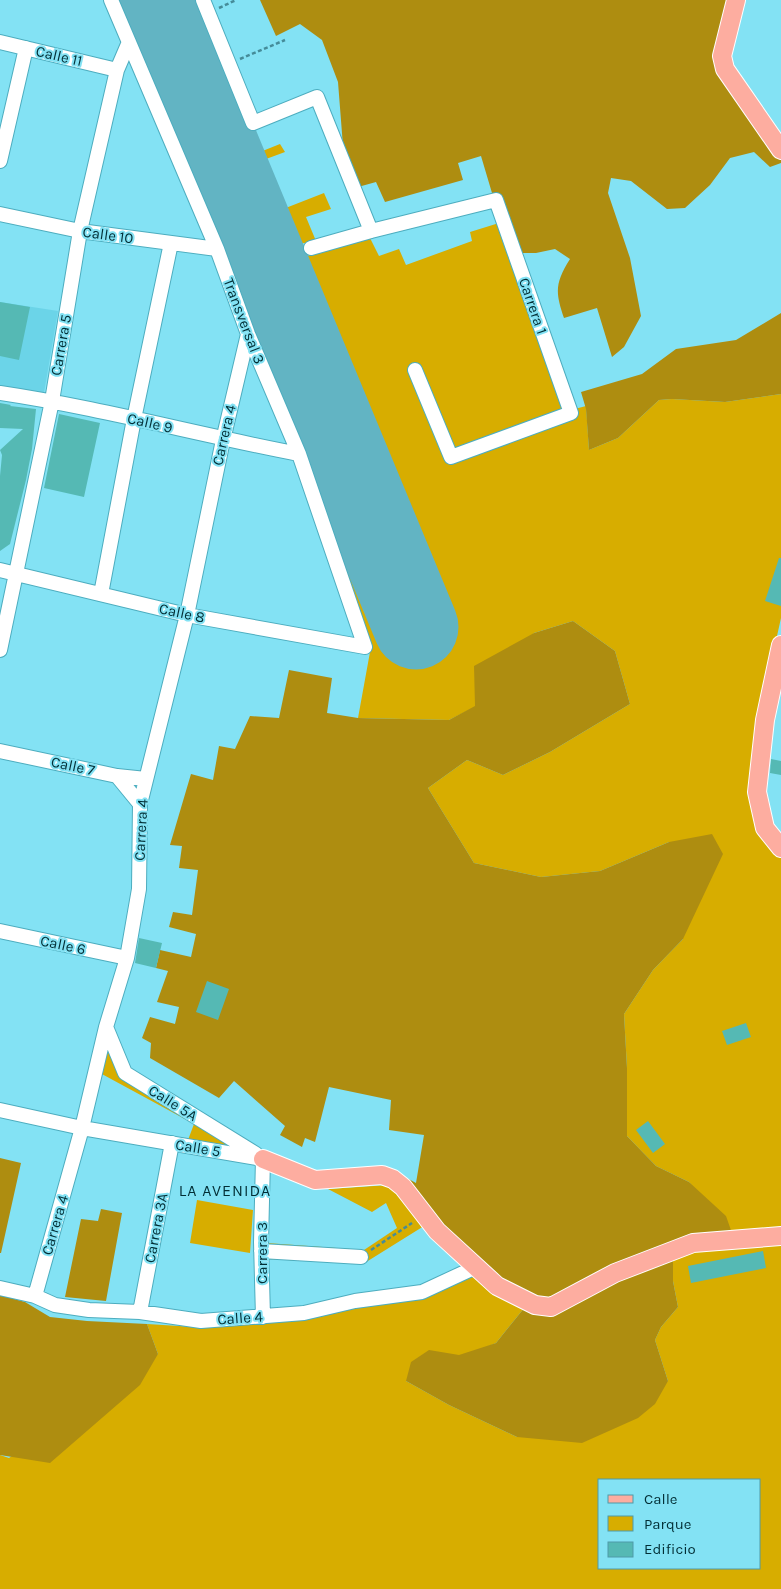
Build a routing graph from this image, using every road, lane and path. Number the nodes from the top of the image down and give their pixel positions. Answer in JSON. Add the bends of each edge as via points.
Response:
{"nodes":[{"id":1,"x":111,"y":0,"type":"edge"},
{"id":2,"x":236,"y":0,"type":"edge"},
{"id":3,"x":736,"y":0,"type":"edge"},
{"id":4,"x":206,"y":6,"type":"edge"},
{"id":5,"x":285,"y":40,"type":"dead end"},
{"id":6,"x":0,"y":42,"type":"edge"},
{"id":7,"x":129,"y":42,"type":"junction"},
{"id":8,"x":26,"y":48,"type":"junction"},
{"id":9,"x":229,"y":64,"type":"junction"},
{"id":10,"x":117,"y":70,"type":"junction"},
{"id":11,"x":781,"y":150,"type":"edge"},
{"id":12,"x":0,"y":161,"type":"edge"},
{"id":13,"x":0,"y":214,"type":"edge"},
{"id":14,"x":80,"y":231,"type":"junction"},
{"id":15,"x":371,"y":231,"type":"junction"},
{"id":16,"x":171,"y":243,"type":"junction"},
{"id":17,"x":311,"y":248,"type":"dead end"},
{"id":18,"x":217,"y":249,"type":"junction"},
{"id":19,"x":248,"y":334,"type":"junction"},
{"id":20,"x":415,"y":370,"type":"dead end"},
{"id":21,"x":0,"y":393,"type":"edge"},
{"id":22,"x":52,"y":401,"type":"junction"},
{"id":23,"x":134,"y":419,"type":"junction"},
{"id":24,"x":223,"y":440,"type":"junction"},
{"id":25,"x":299,"y":454,"type":"junction"},
{"id":26,"x":0,"y":570,"type":"edge"},
{"id":27,"x":16,"y":573,"type":"junction"},
{"id":28,"x":101,"y":594,"type":"junction"},
{"id":29,"x":187,"y":615,"type":"junction"},
{"id":30,"x":781,"y":645,"type":"edge"},
{"id":31,"x":365,"y":647,"type":"joint"},
{"id":32,"x":0,"y":650,"type":"edge"},
{"id":33,"x":0,"y":751,"type":"edge"},
{"id":34,"x":117,"y":776,"type":"junction"},
{"id":35,"x":146,"y":780,"type":"junction"},
{"id":36,"x":140,"y":804,"type":"junction"},
{"id":37,"x":781,"y":848,"type":"edge"},
{"id":38,"x":0,"y":931,"type":"edge"},
{"id":39,"x":127,"y":958,"type":"junction"},
{"id":40,"x":106,"y":1027,"type":"junction"},
{"id":41,"x":0,"y":1110,"type":"edge"},
{"id":42,"x":82,"y":1128,"type":"junction"},
{"id":43,"x":172,"y":1143,"type":"junction"},
{"id":44,"x":263,"y":1159,"type":"junction"},
{"id":45,"x":424,"y":1215,"type":"junction"},
{"id":46,"x":781,"y":1236,"type":"edge"},
{"id":47,"x":261,"y":1251,"type":"junction"},
{"id":48,"x":361,"y":1257,"type":"joint"},
{"id":49,"x":476,"y":1267,"type":"junction"},
{"id":50,"x":0,"y":1288,"type":"edge"},
{"id":51,"x":34,"y":1296,"type":"junction"},
{"id":52,"x":140,"y":1312,"type":"junction"},
{"id":53,"x":263,"y":1317,"type":"junction"}],
"edges":[{"from":1,"to":7,"type":"street","name":"Transversal 3"},
{"from":2,"to":4,"type":"path"},
{"from":3,"to":11,"type":"main road","via":[[722,56],[725,69]]},
{"from":4,"to":9,"type":"street"},
{"from":5,"to":9,"type":"path"},
{"from":6,"to":8,"type":"street","name":"Calle 11"},
{"from":7,"to":10,"type":"street","name":"Carrera 5"},
{"from":7,"to":18,"type":"street","name":"Transversal 3"},
{"from":8,"to":10,"type":"street","name":"Calle 11"},
{"from":8,"to":12,"type":"street"},
{"from":9,"to":15,"type":"street","via":[[253,123],[317,97]]},
{"from":10,"to":14,"type":"street","name":"Carrera 5"},
{"from":13,"to":14,"type":"street","name":"Calle 10"},
{"from":14,"to":16,"type":"street","name":"Calle 10"},
{"from":14,"to":22,"type":"street","name":"Carrera 5"},
{"from":15,"to":17,"type":"street"},
{"from":15,"to":20,"type":"street","name":"Carrera 1","via":[[496,200],[571,413],[451,457]]},
{"from":16,"to":18,"type":"street","name":"Calle 10"},
{"from":16,"to":23,"type":"street"},
{"from":18,"to":19,"type":"street","name":"Transversal 3"},
{"from":19,"to":24,"type":"street","name":"Carrera 4"},
{"from":19,"to":25,"type":"street","name":"Transversal 3"},
{"from":21,"to":22,"type":"street","name":"Calle 9"},
{"from":22,"to":23,"type":"street","name":"Calle 9"},
{"from":22,"to":27,"type":"street","name":"Carrera 5"},
{"from":23,"to":24,"type":"street","name":"Calle 9"},
{"from":23,"to":28,"type":"street"},
{"from":24,"to":25,"type":"street","name":"Calle 9"},
{"from":24,"to":29,"type":"street","name":"Carrera 4"},
{"from":25,"to":31,"type":"street","name":"Transversal 3"},
{"from":26,"to":27,"type":"street","name":"Calle 8"},
{"from":27,"to":28,"type":"street","name":"Calle 8"},
{"from":27,"to":32,"type":"street","name":"Carrera 5"},
{"from":28,"to":29,"type":"street","name":"Calle 8"},
{"from":29,"to":31,"type":"street","name":"Calle 8"},
{"from":29,"to":35,"type":"street","name":"Carrera 4"},
{"from":30,"to":37,"type":"main road","via":[[765,720],[757,792],[765,828]]},
{"from":33,"to":34,"type":"street","name":"Calle 7"},
{"from":34,"to":35,"type":"street","name":"Calle 7"},
{"from":34,"to":36,"type":"street"},
{"from":35,"to":36,"type":"street","name":"Carrera 4"},
{"from":36,"to":39,"type":"street","name":"Carrera 4","via":[[138,889]]},
{"from":38,"to":39,"type":"street","name":"Calle 6"},
{"from":39,"to":40,"type":"street","name":"Carrera 4"},
{"from":40,"to":42,"type":"street","name":"Carrera 4"},
{"from":40,"to":44,"type":"street","name":"Calle 5A","via":[[124,1073]]},
{"from":41,"to":42,"type":"street","name":"Calle 5"},
{"from":42,"to":43,"type":"street","name":"Calle 5"},
{"from":42,"to":51,"type":"street","name":"Carrera 4"},
{"from":43,"to":44,"type":"street","name":"Calle 5"},
{"from":43,"to":52,"type":"street","name":"Carrera 3A"},
{"from":44,"to":45,"type":"main road","name":"Calle 5","via":[[315,1180],[382,1175],[394,1179]]},
{"from":44,"to":47,"type":"street","name":"Carrera 3"},
{"from":45,"to":48,"type":"path"},
{"from":45,"to":49,"type":"main road"},
{"from":46,"to":49,"type":"main road","via":[[693,1243],[615,1274],[551,1307],[534,1305],[497,1286]]},
{"from":47,"to":48,"type":"street"},
{"from":47,"to":53,"type":"street","name":"Carrera 3"},
{"from":49,"to":53,"type":"street","name":"Calle 4","via":[[422,1292]]},
{"from":50,"to":51,"type":"street","name":"Calle 4"},
{"from":51,"to":52,"type":"street","name":"Calle 4","via":[[55,1305]]},
{"from":52,"to":53,"type":"street","name":"Calle 4","via":[[201,1321]]}]}
